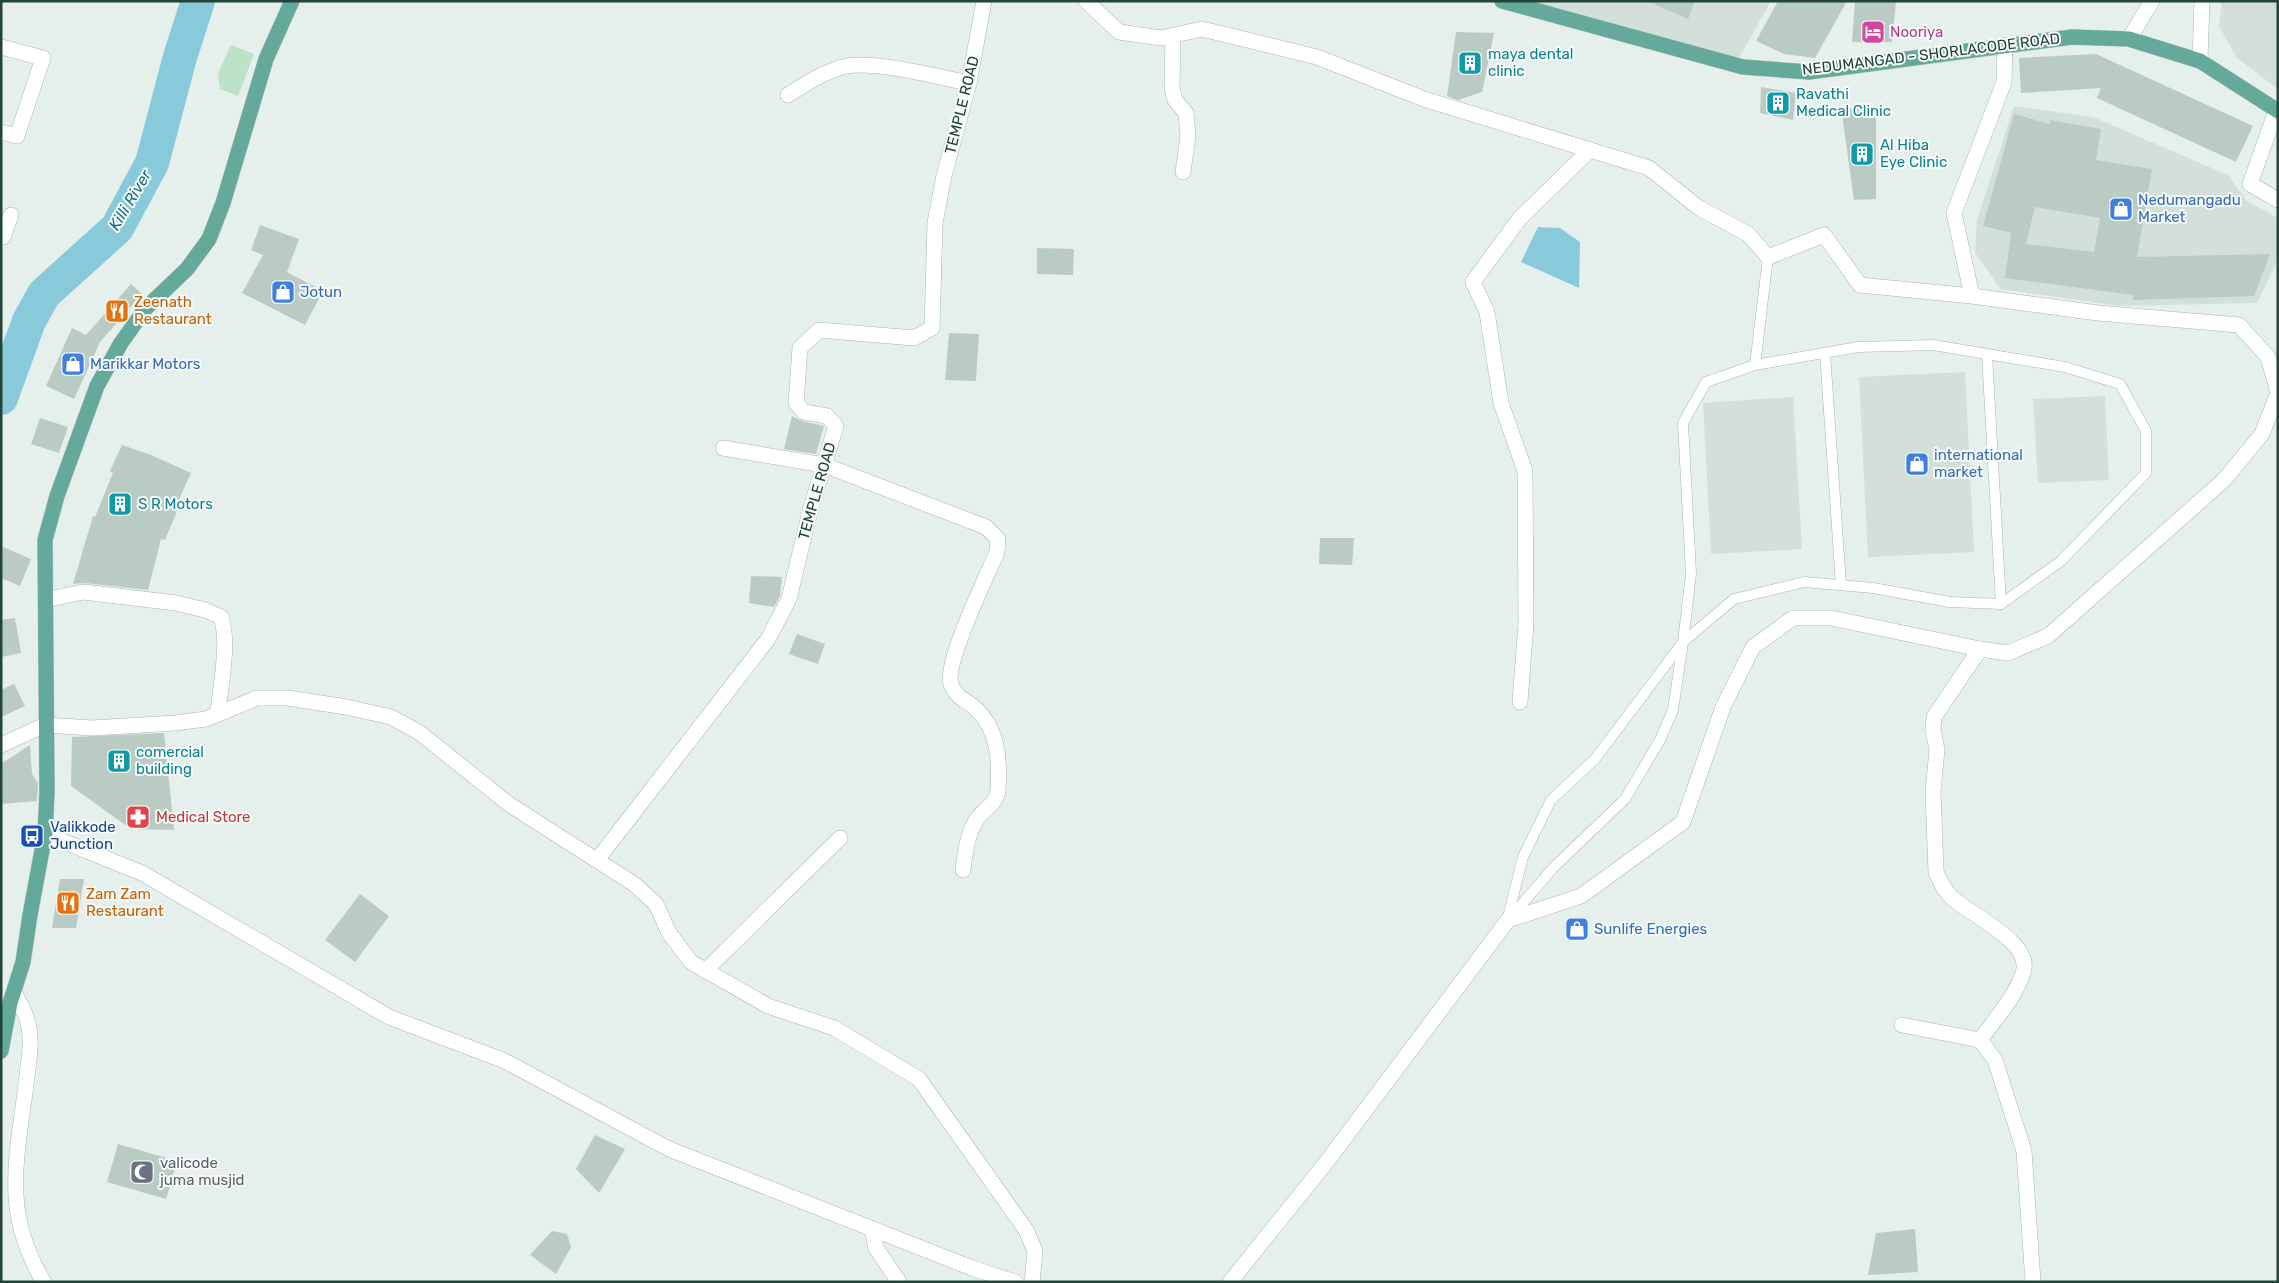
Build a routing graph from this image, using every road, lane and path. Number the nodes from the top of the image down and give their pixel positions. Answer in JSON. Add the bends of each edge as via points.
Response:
{"nodes":[{"id":1,"x":292,"y":1,"type":"edge"},
{"id":2,"x":984,"y":1,"type":"edge"},
{"id":3,"x":1086,"y":1,"type":"edge"},
{"id":4,"x":1502,"y":1,"type":"edge"},
{"id":5,"x":2152,"y":1,"type":"edge"},
{"id":6,"x":2202,"y":1,"type":"edge"},
{"id":7,"x":1173,"y":36,"type":"junction"},
{"id":8,"x":2129,"y":38,"type":"junction"},
{"id":9,"x":2004,"y":45,"type":"junction"},
{"id":10,"x":1,"y":46,"type":"edge"},
{"id":11,"x":2200,"y":61,"type":"junction"},
{"id":12,"x":969,"y":83,"type":"junction"},
{"id":13,"x":788,"y":95,"type":"dead end"},
{"id":14,"x":2277,"y":111,"type":"edge"},
{"id":15,"x":1,"y":132,"type":"edge"},
{"id":16,"x":1590,"y":150,"type":"junction"},
{"id":17,"x":1183,"y":172,"type":"dead end"},
{"id":18,"x":2278,"y":200,"type":"edge"},
{"id":19,"x":10,"y":215,"type":"dead end"},
{"id":20,"x":1,"y":237,"type":"edge"},
{"id":21,"x":1768,"y":257,"type":"junction"},
{"id":22,"x":1972,"y":296,"type":"junction"},
{"id":23,"x":1825,"y":353,"type":"junction"},
{"id":24,"x":1987,"y":354,"type":"junction"},
{"id":25,"x":1755,"y":365,"type":"junction"},
{"id":26,"x":2278,"y":393,"type":"edge"},
{"id":27,"x":723,"y":448,"type":"dead end"},
{"id":28,"x":824,"y":465,"type":"junction"},
{"id":29,"x":1841,"y":585,"type":"junction"},
{"id":30,"x":45,"y":600,"type":"junction"},
{"id":31,"x":2001,"y":604,"type":"junction"},
{"id":32,"x":1683,"y":642,"type":"junction"},
{"id":33,"x":1980,"y":650,"type":"junction"},
{"id":34,"x":1520,"y":702,"type":"dead end"},
{"id":35,"x":218,"y":714,"type":"junction"},
{"id":36,"x":45,"y":725,"type":"junction"},
{"id":37,"x":1,"y":745,"type":"edge"},
{"id":38,"x":45,"y":834,"type":"junction"},
{"id":39,"x":840,"y":838,"type":"dead end"},
{"id":40,"x":597,"y":860,"type":"junction"},
{"id":41,"x":963,"y":870,"type":"dead end"},
{"id":42,"x":1508,"y":920,"type":"junction"},
{"id":43,"x":705,"y":971,"type":"junction"},
{"id":44,"x":14,"y":992,"type":"junction"},
{"id":45,"x":1902,"y":1025,"type":"dead end"},
{"id":46,"x":1980,"y":1040,"type":"junction"},
{"id":47,"x":1,"y":1052,"type":"edge"},
{"id":48,"x":872,"y":1229,"type":"junction"},
{"id":49,"x":44,"y":1282,"type":"edge"},
{"id":50,"x":899,"y":1282,"type":"edge"},
{"id":51,"x":1015,"y":1282,"type":"edge"},
{"id":52,"x":1032,"y":1282,"type":"edge"},
{"id":53,"x":1230,"y":1282,"type":"edge"},
{"id":54,"x":2033,"y":1282,"type":"edge"}],
"edges":[{"from":1,"to":30,"type":"main road","via":[[266,59],[223,203],[208,239],[187,269],[146,308],[121,343],[97,386],[57,496],[45,540]]},
{"from":2,"to":12,"type":"street","name":"TEMPLE ROAD"},
{"from":3,"to":7,"type":"street","via":[[1119,32],[1161,38]]},
{"from":4,"to":9,"type":"main road","name":"NEDUMANGAD - SHORLACODE ROAD","via":[[1743,67],[1809,72]]},
{"from":5,"to":8,"type":"street"},
{"from":6,"to":11,"type":"street"},
{"from":7,"to":16,"type":"street","via":[[1202,29],[1317,57],[1424,99]]},
{"from":7,"to":17,"type":"street","via":[[1172,88],[1175,100],[1186,113],[1188,136]]},
{"from":8,"to":9,"type":"main road","name":"NEDUMANGAD - SHORLACODE ROAD","via":[[2072,37]]},
{"from":8,"to":11,"type":"main road","name":"NEDUMANGAD - SHORLACODE ROAD"},
{"from":9,"to":22,"type":"street","via":[[2004,82],[1954,213]]},
{"from":10,"to":15,"type":"street","via":[[43,58],[17,136]]},
{"from":11,"to":14,"type":"main road","name":"NEDUMANGAD - SHORLACODE ROAD"},
{"from":12,"to":13,"type":"street","via":[[887,67],[847,66]]},
{"from":12,"to":28,"type":"street","name":"TEMPLE ROAD","via":[[935,223],[932,328],[914,338],[819,330],[800,348],[796,403],[804,412],[827,416],[836,426]]},
{"from":14,"to":18,"type":"street","via":[[2250,184]]},
{"from":16,"to":21,"type":"street","via":[[1650,168],[1698,208],[1748,234]]},
{"from":16,"to":34,"type":"street","via":[[1520,218],[1473,282],[1487,312],[1501,403],[1525,471],[1526,623]]},
{"from":19,"to":20,"type":"street"},
{"from":21,"to":22,"type":"street","via":[[1824,235],[1860,285]]},
{"from":21,"to":25,"type":"lane"},
{"from":22,"to":26,"type":"street","via":[[2098,314],[2238,325],[2268,357]]},
{"from":23,"to":24,"type":"lane","via":[[1858,347],[1934,345]]},
{"from":23,"to":25,"type":"lane"},
{"from":23,"to":29,"type":"lane"},
{"from":24,"to":31,"type":"lane"},
{"from":24,"to":31,"type":"lane","via":[[2065,367],[2120,384],[2146,431],[2146,474],[2061,561]]},
{"from":25,"to":32,"type":"lane","via":[[1706,382],[1683,423],[1691,574]]},
{"from":26,"to":33,"type":"street","via":[[2262,434],[2224,480],[2048,636],[2008,652]]},
{"from":27,"to":28,"type":"street"},
{"from":28,"to":40,"type":"street","name":"TEMPLE ROAD","via":[[789,598],[768,639]]},
{"from":28,"to":41,"type":"street","via":[[986,527],[998,539],[997,552],[952,659],[950,683],[957,697],[975,707],[997,740],[998,791],[992,805],[977,819],[966,846]]},
{"from":29,"to":31,"type":"lane","via":[[1950,602]]},
{"from":29,"to":32,"type":"lane","via":[[1804,582],[1734,598]]},
{"from":30,"to":35,"type":"street","via":[[83,592],[176,604],[221,617],[224,646]]},
{"from":30,"to":36,"type":"main road"},
{"from":32,"to":42,"type":"lane","via":[[1595,760],[1551,800],[1523,857]]},
{"from":32,"to":42,"type":"lane","via":[[1673,710],[1660,740],[1625,799],[1553,868]]},
{"from":33,"to":42,"type":"street","via":[[1831,618],[1793,618],[1752,647],[1723,707],[1683,822],[1581,896]]},
{"from":33,"to":46,"type":"street","via":[[1934,717],[1937,750],[1934,791],[1936,872],[1940,884],[1951,897],[2016,944],[2024,956],[2024,972],[2012,996]]},
{"from":35,"to":36,"type":"street","via":[[175,723],[92,728]]},
{"from":35,"to":40,"type":"street","via":[[257,698],[288,698],[391,718],[420,732],[510,804]]},
{"from":36,"to":37,"type":"street"},
{"from":36,"to":38,"type":"main road","via":[[48,792]]},
{"from":38,"to":44,"type":"main road","via":[[23,962]]},
{"from":38,"to":48,"type":"street","via":[[142,873],[389,1017],[505,1061],[669,1149]]},
{"from":39,"to":43,"type":"street"},
{"from":40,"to":43,"type":"street","via":[[634,884],[656,904],[669,933],[691,962]]},
{"from":42,"to":53,"type":"street","via":[[1325,1164]]},
{"from":43,"to":52,"type":"street","via":[[768,1006],[834,1028],[919,1079],[1026,1230],[1035,1252]]},
{"from":44,"to":47,"type":"main road"},
{"from":44,"to":49,"type":"street","via":[[28,1020],[30,1050],[12,1187],[18,1230],[30,1262]]},
{"from":45,"to":46,"type":"street"},
{"from":46,"to":54,"type":"street","via":[[1995,1060],[2024,1151]]},
{"from":48,"to":50,"type":"street","via":[[876,1248]]},
{"from":48,"to":51,"type":"street"}]}
